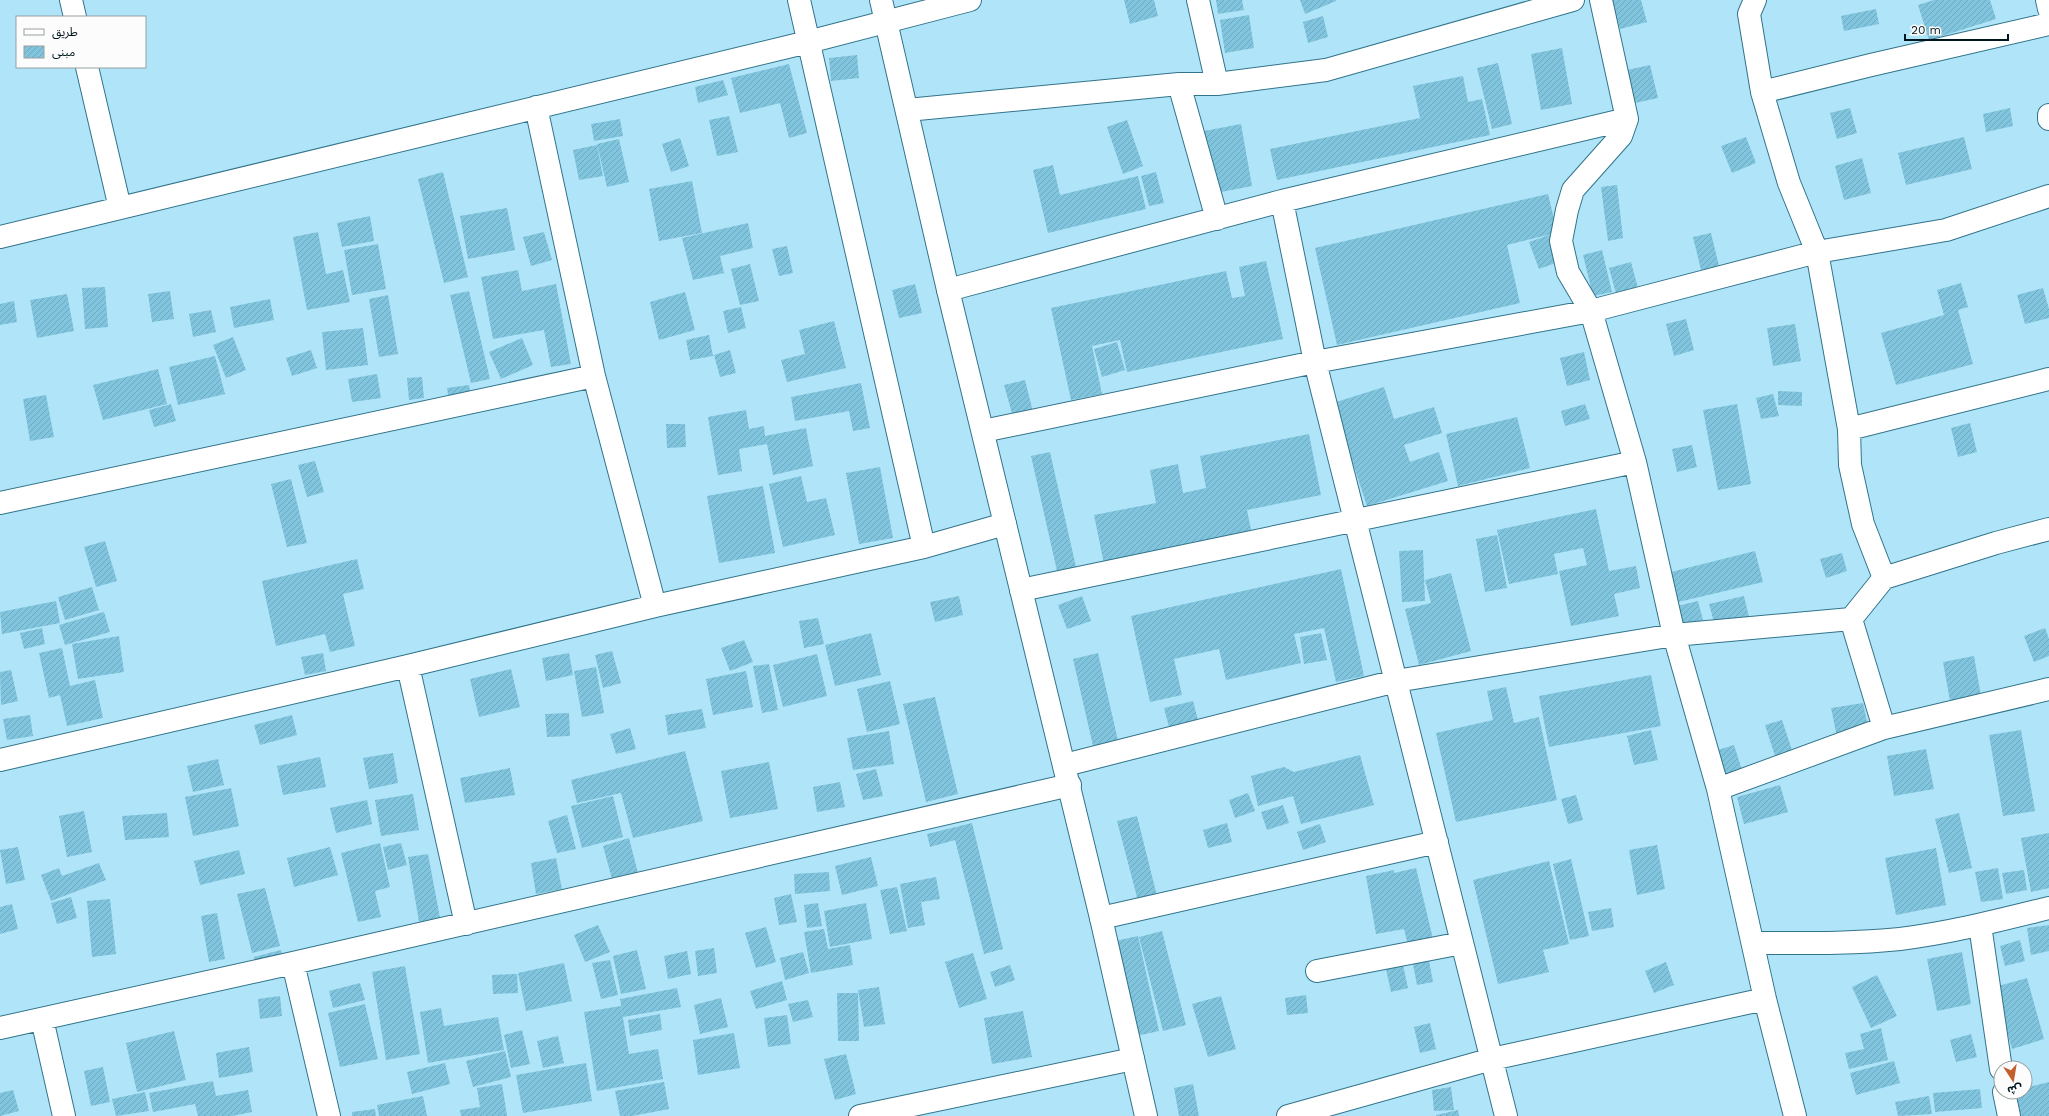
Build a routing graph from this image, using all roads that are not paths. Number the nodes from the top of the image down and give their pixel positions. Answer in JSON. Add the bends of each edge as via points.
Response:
{"nodes":[{"id":1,"x":71,"y":0,"type":"edge"},
{"id":2,"x":799,"y":0,"type":"edge"},
{"id":3,"x":881,"y":0,"type":"edge"},
{"id":4,"x":970,"y":0,"type":"edge"},
{"id":5,"x":1198,"y":0,"type":"edge"},
{"id":6,"x":1573,"y":0,"type":"edge"},
{"id":7,"x":1601,"y":0,"type":"edge"},
{"id":8,"x":1755,"y":0,"type":"edge"},
{"id":9,"x":2047,"y":0,"type":"edge"},
{"id":10,"x":2049,"y":9,"type":"edge"},
{"id":11,"x":75,"y":16,"type":"edge"},
{"id":12,"x":886,"y":22,"type":"junction"},
{"id":13,"x":2049,"y":24,"type":"edge"},
{"id":14,"x":808,"y":42,"type":"junction"},
{"id":15,"x":87,"y":68,"type":"edge"},
{"id":16,"x":1179,"y":84,"type":"junction"},
{"id":17,"x":1217,"y":84,"type":"junction"},
{"id":18,"x":1762,"y":92,"type":"junction"},
{"id":19,"x":536,"y":107,"type":"junction"},
{"id":20,"x":907,"y":110,"type":"junction"},
{"id":21,"x":2049,"y":115,"type":"edge"},
{"id":22,"x":1627,"y":119,"type":"junction"},
{"id":23,"x":2049,"y":119,"type":"edge"},
{"id":24,"x":2049,"y":196,"type":"edge"},
{"id":25,"x":1282,"y":201,"type":"junction"},
{"id":26,"x":120,"y":208,"type":"junction"},
{"id":27,"x":1217,"y":219,"type":"junction"},
{"id":28,"x":0,"y":238,"type":"edge"},
{"id":29,"x":1817,"y":252,"type":"junction"},
{"id":30,"x":948,"y":290,"type":"junction"},
{"id":31,"x":1591,"y":311,"type":"junction"},
{"id":32,"x":1315,"y":362,"type":"junction"},
{"id":33,"x":594,"y":376,"type":"junction"},
{"id":34,"x":2049,"y":379,"type":"edge"},
{"id":35,"x":1849,"y":429,"type":"junction"},
{"id":36,"x":983,"y":431,"type":"junction"},
{"id":37,"x":1635,"y":462,"type":"junction"},
{"id":38,"x":0,"y":503,"type":"edge"},
{"id":39,"x":1355,"y":520,"type":"junction"},
{"id":40,"x":1005,"y":524,"type":"junction"},
{"id":41,"x":2049,"y":530,"type":"edge"},
{"id":42,"x":924,"y":547,"type":"junction"},
{"id":43,"x":1884,"y":578,"type":"junction"},
{"id":44,"x":1021,"y":590,"type":"junction"},
{"id":45,"x":655,"y":606,"type":"junction"},
{"id":46,"x":1851,"y":619,"type":"junction"},
{"id":47,"x":1674,"y":635,"type":"junction"},
{"id":48,"x":408,"y":666,"type":"junction"},
{"id":49,"x":1396,"y":681,"type":"junction"},
{"id":50,"x":2049,"y":689,"type":"edge"},
{"id":51,"x":1884,"y":728,"type":"junction"},
{"id":52,"x":0,"y":760,"type":"edge"},
{"id":53,"x":1067,"y":775,"type":"junction"},
{"id":54,"x":1718,"y":790,"type":"junction"},
{"id":55,"x":1437,"y":842,"type":"junction"},
{"id":56,"x":2049,"y":908,"type":"edge"},
{"id":57,"x":1101,"y":918,"type":"junction"},
{"id":58,"x":466,"y":924,"type":"junction"},
{"id":59,"x":1980,"y":925,"type":"junction"},
{"id":60,"x":1462,"y":943,"type":"junction"},
{"id":61,"x":1754,"y":943,"type":"junction"},
{"id":62,"x":293,"y":963,"type":"junction"},
{"id":63,"x":1317,"y":971,"type":"dead end"},
{"id":64,"x":1765,"y":999,"type":"junction"},
{"id":65,"x":42,"y":1019,"type":"junction"},
{"id":66,"x":0,"y":1028,"type":"edge"},
{"id":67,"x":1492,"y":1059,"type":"junction"},
{"id":68,"x":1133,"y":1060,"type":"junction"},
{"id":69,"x":2000,"y":1060,"type":"edge"},
{"id":70,"x":2006,"y":1100,"type":"edge"},
{"id":71,"x":64,"y":1116,"type":"edge"},
{"id":72,"x":329,"y":1116,"type":"edge"},
{"id":73,"x":860,"y":1116,"type":"edge"},
{"id":74,"x":1146,"y":1116,"type":"edge"},
{"id":75,"x":1288,"y":1116,"type":"edge"},
{"id":76,"x":1506,"y":1116,"type":"edge"},
{"id":77,"x":1795,"y":1116,"type":"edge"},
{"id":78,"x":2009,"y":1116,"type":"edge"}],
"edges":[{"from":1,"to":11,"type":"street"},
{"from":2,"to":14,"type":"street"},
{"from":3,"to":12,"type":"street"},
{"from":4,"to":12,"type":"street"},
{"from":5,"to":17,"type":"street"},
{"from":6,"to":17,"type":"street","via":[[1326,70]]},
{"from":7,"to":22,"type":"street"},
{"from":8,"to":18,"type":"street","via":[[1749,14]]},
{"from":9,"to":10,"type":"street"},
{"from":12,"to":14,"type":"street"},
{"from":12,"to":20,"type":"street"},
{"from":13,"to":18,"type":"street"},
{"from":14,"to":19,"type":"street"},
{"from":14,"to":42,"type":"street"},
{"from":15,"to":26,"type":"street"},
{"from":16,"to":17,"type":"street"},
{"from":16,"to":20,"type":"street"},
{"from":16,"to":27,"type":"street"},
{"from":18,"to":29,"type":"street","via":[[1789,183]]},
{"from":19,"to":26,"type":"street"},
{"from":19,"to":33,"type":"street"},
{"from":20,"to":30,"type":"street"},
{"from":21,"to":23,"type":"street"},
{"from":22,"to":25,"type":"street"},
{"from":22,"to":31,"type":"street","via":[[1620,136],[1573,190],[1561,240],[1568,272]]},
{"from":24,"to":29,"type":"street","via":[[1946,230]]},
{"from":25,"to":27,"type":"street"},
{"from":25,"to":32,"type":"street"},
{"from":26,"to":28,"type":"street"},
{"from":27,"to":30,"type":"street"},
{"from":29,"to":31,"type":"street"},
{"from":29,"to":35,"type":"street"},
{"from":30,"to":36,"type":"street"},
{"from":31,"to":32,"type":"street"},
{"from":31,"to":37,"type":"street"},
{"from":32,"to":36,"type":"street"},
{"from":32,"to":39,"type":"street"},
{"from":33,"to":38,"type":"street"},
{"from":33,"to":45,"type":"street"},
{"from":34,"to":35,"type":"street"},
{"from":35,"to":43,"type":"street","via":[[1850,465],[1863,524]]},
{"from":36,"to":40,"type":"street"},
{"from":37,"to":39,"type":"street"},
{"from":37,"to":47,"type":"street"},
{"from":39,"to":44,"type":"street"},
{"from":39,"to":49,"type":"street"},
{"from":40,"to":42,"type":"street"},
{"from":40,"to":44,"type":"street"},
{"from":41,"to":43,"type":"street","via":[[1996,543]]},
{"from":42,"to":45,"type":"street"},
{"from":43,"to":46,"type":"street"},
{"from":44,"to":53,"type":"street"},
{"from":45,"to":48,"type":"street"},
{"from":46,"to":47,"type":"street"},
{"from":46,"to":51,"type":"street"},
{"from":47,"to":49,"type":"street"},
{"from":47,"to":54,"type":"street"},
{"from":48,"to":52,"type":"street"},
{"from":48,"to":58,"type":"street"},
{"from":49,"to":53,"type":"street"},
{"from":49,"to":55,"type":"street"},
{"from":50,"to":51,"type":"street"},
{"from":51,"to":54,"type":"street"},
{"from":53,"to":57,"type":"street"},
{"from":53,"to":58,"type":"street"},
{"from":54,"to":61,"type":"street"},
{"from":55,"to":57,"type":"street"},
{"from":55,"to":60,"type":"street"},
{"from":56,"to":59,"type":"street"},
{"from":57,"to":68,"type":"street"},
{"from":58,"to":62,"type":"street"},
{"from":59,"to":61,"type":"street","via":[[1900,939],[1835,943]]},
{"from":59,"to":69,"type":"street"},
{"from":60,"to":63,"type":"street"},
{"from":60,"to":67,"type":"street"},
{"from":61,"to":64,"type":"street"},
{"from":62,"to":65,"type":"street"},
{"from":62,"to":72,"type":"street"},
{"from":64,"to":67,"type":"street"},
{"from":64,"to":77,"type":"street"},
{"from":65,"to":66,"type":"street"},
{"from":65,"to":71,"type":"street"},
{"from":67,"to":75,"type":"street"},
{"from":67,"to":76,"type":"street"},
{"from":68,"to":73,"type":"street"},
{"from":68,"to":74,"type":"street"},
{"from":70,"to":78,"type":"street"}]}
